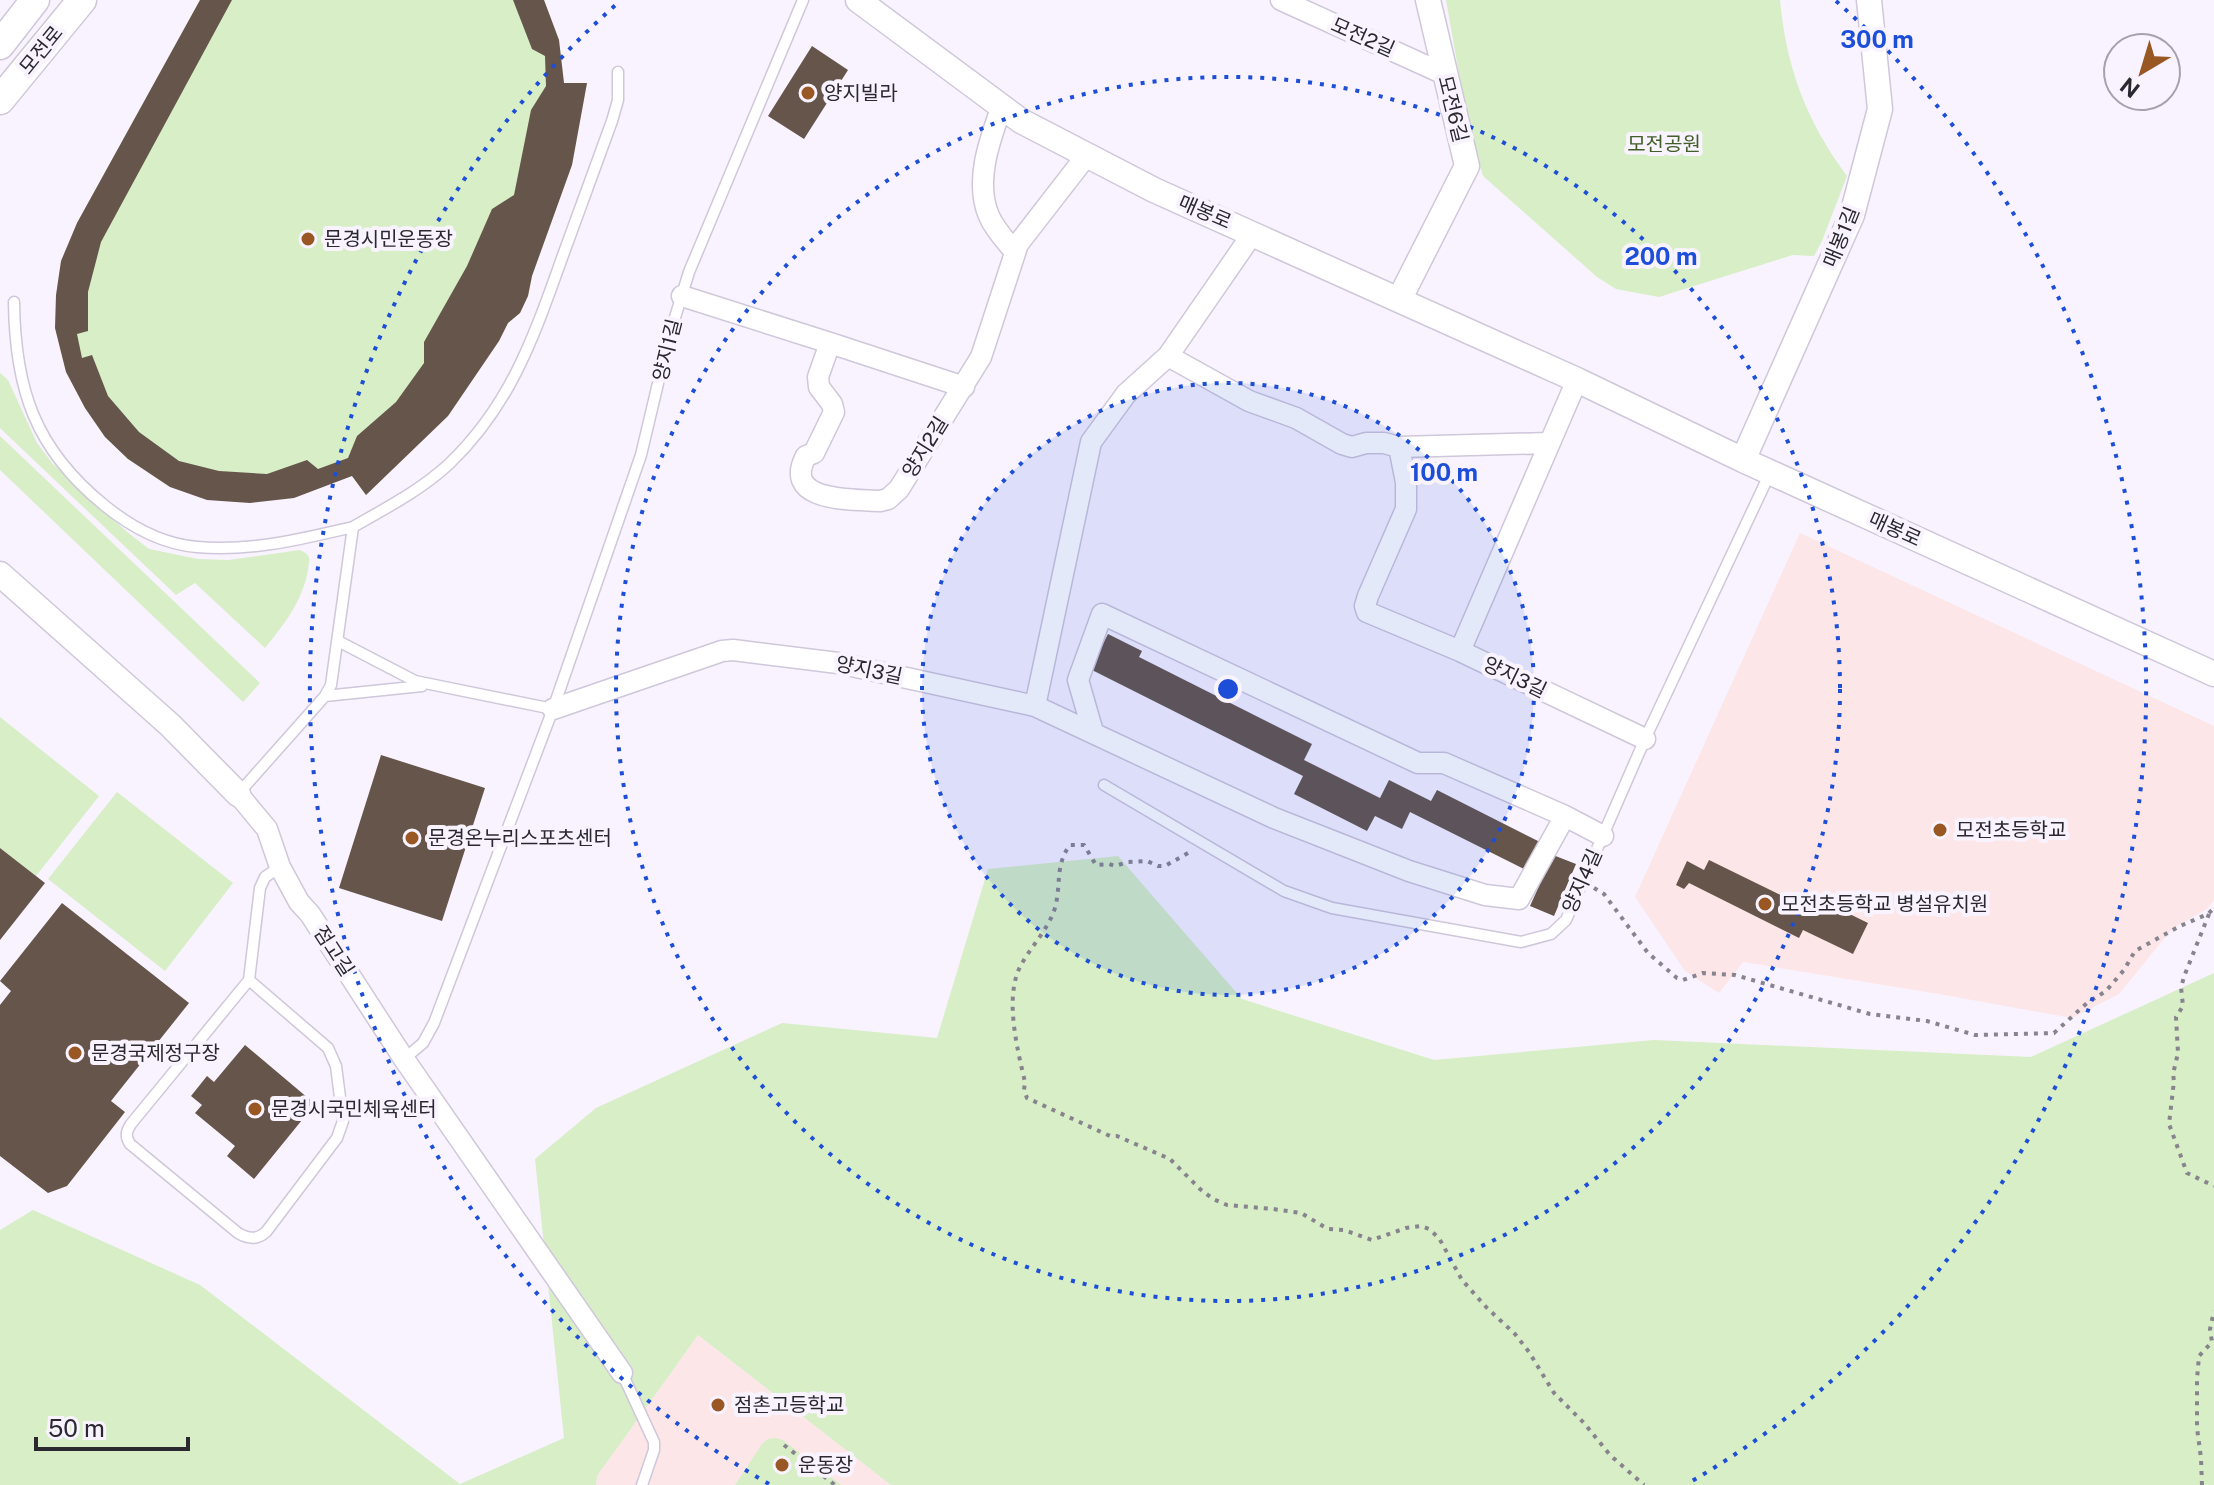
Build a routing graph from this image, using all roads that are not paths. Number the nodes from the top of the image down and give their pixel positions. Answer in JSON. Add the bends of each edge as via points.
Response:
{"nodes":[{"id":1,"x":35,"y":0,"type":"edge"},
{"id":2,"x":82,"y":0,"type":"edge"},
{"id":3,"x":803,"y":0,"type":"edge"},
{"id":4,"x":1281,"y":0,"type":"edge"},
{"id":5,"x":1428,"y":0,"type":"edge"},
{"id":6,"x":1869,"y":0,"type":"edge"},
{"id":7,"x":873,"y":4,"type":"edge"},
{"id":8,"x":0,"y":45,"type":"edge"},
{"id":9,"x":618,"y":72,"type":"dead end"},
{"id":10,"x":1444,"y":74,"type":"junction"},
{"id":11,"x":0,"y":100,"type":"edge"},
{"id":12,"x":1002,"y":106,"type":"junction"},
{"id":13,"x":1087,"y":155,"type":"junction"},
{"id":14,"x":1253,"y":233,"type":"junction"},
{"id":15,"x":1015,"y":252,"type":"junction"},
{"id":16,"x":682,"y":296,"type":"junction"},
{"id":17,"x":1399,"y":300,"type":"junction"},
{"id":18,"x":14,"y":302,"type":"dead end"},
{"id":19,"x":0,"y":337,"type":"edge"},
{"id":20,"x":15,"y":339,"type":"junction"},
{"id":21,"x":830,"y":343,"type":"junction"},
{"id":22,"x":1168,"y":356,"type":"junction"},
{"id":23,"x":1577,"y":380,"type":"junction"},
{"id":24,"x":964,"y":387,"type":"junction"},
{"id":25,"x":1549,"y":443,"type":"junction"},
{"id":26,"x":1399,"y":447,"type":"junction"},
{"id":27,"x":1743,"y":460,"type":"junction"},
{"id":28,"x":1770,"y":473,"type":"junction"},
{"id":29,"x":353,"y":527,"type":"junction"},
{"id":30,"x":0,"y":574,"type":"edge"},
{"id":31,"x":338,"y":641,"type":"junction"},
{"id":32,"x":1460,"y":651,"type":"junction"},
{"id":33,"x":2214,"y":674,"type":"edge"},
{"id":34,"x":433,"y":685,"type":"junction"},
{"id":35,"x":325,"y":696,"type":"junction"},
{"id":36,"x":1035,"y":706,"type":"junction"},
{"id":37,"x":553,"y":709,"type":"junction"},
{"id":38,"x":1093,"y":732,"type":"junction"},
{"id":39,"x":1645,"y":739,"type":"junction"},
{"id":40,"x":1104,"y":785,"type":"dead end"},
{"id":41,"x":238,"y":794,"type":"junction"},
{"id":42,"x":1565,"y":816,"type":"junction"},
{"id":43,"x":1603,"y":836,"type":"junction"},
{"id":44,"x":280,"y":867,"type":"junction"},
{"id":45,"x":249,"y":980,"type":"junction"},
{"id":46,"x":404,"y":1059,"type":"junction"},
{"id":47,"x":622,"y":1373,"type":"joint"},
{"id":48,"x":642,"y":1485,"type":"edge"}],
"edges":[{"from":1,"to":8,"type":"main road","name":"모전로"},
{"from":2,"to":11,"type":"main road","name":"모전로"},
{"from":3,"to":16,"type":"lane","name":"양지1길"},
{"from":4,"to":10,"type":"street","name":"모전2길"},
{"from":5,"to":10,"type":"street","name":"모전6길"},
{"from":6,"to":27,"type":"street","name":"매봉1길","via":[[1880,109],[1852,215]]},
{"from":7,"to":12,"type":"street","name":"매봉로"},
{"from":9,"to":29,"type":"lane","via":[[612,121],[509,390],[449,464]]},
{"from":10,"to":17,"type":"street","name":"모전6길","via":[[1467,166]]},
{"from":12,"to":13,"type":"street","name":"매봉로"},
{"from":12,"to":15,"type":"street","via":[[988,146],[984,188],[989,217]]},
{"from":13,"to":14,"type":"street","name":"매봉로"},
{"from":13,"to":15,"type":"street","name":"양지2길"},
{"from":14,"to":17,"type":"street","name":"매봉로"},
{"from":14,"to":22,"type":"street"},
{"from":15,"to":24,"type":"street","name":"양지2길","via":[[981,357]]},
{"from":16,"to":21,"type":"street"},
{"from":16,"to":37,"type":"lane","name":"양지1길","via":[[641,455]]},
{"from":17,"to":23,"type":"street","name":"매봉로"},
{"from":18,"to":20,"type":"lane"},
{"from":19,"to":20,"type":"lane"},
{"from":20,"to":29,"type":"lane","via":[[20,378],[47,442],[67,471],[123,520],[157,538],[236,549]]},
{"from":21,"to":24,"type":"street"},
{"from":21,"to":24,"type":"street","name":"양지2길","via":[[818,377],[834,412],[801,473],[812,492],[821,496],[888,499]]},
{"from":22,"to":26,"type":"street","via":[[1342,444]]},
{"from":22,"to":36,"type":"street","via":[[1126,394],[1091,442]]},
{"from":23,"to":25,"type":"street"},
{"from":23,"to":27,"type":"street","name":"매봉로"},
{"from":25,"to":26,"type":"street"},
{"from":25,"to":32,"type":"street"},
{"from":26,"to":32,"type":"street","name":"양지3길","via":[[1406,509],[1365,606],[1373,615]]},
{"from":27,"to":28,"type":"street","name":"매봉로"},
{"from":28,"to":33,"type":"street","name":"매봉로"},
{"from":28,"to":39,"type":"lane","name":"양지4길"},
{"from":29,"to":31,"type":"lane"},
{"from":30,"to":41,"type":"street","name":"점고길","via":[[170,725]]},
{"from":31,"to":34,"type":"lane"},
{"from":31,"to":35,"type":"lane"},
{"from":32,"to":39,"type":"street","name":"양지3길"},
{"from":34,"to":35,"type":"lane"},
{"from":34,"to":37,"type":"lane"},
{"from":35,"to":41,"type":"lane"},
{"from":36,"to":37,"type":"street","name":"양지3길","via":[[838,663],[733,650]]},
{"from":36,"to":38,"type":"street","name":"양지3길"},
{"from":37,"to":46,"type":"lane","name":"양지1길","via":[[434,1023],[423,1043]]},
{"from":38,"to":42,"type":"street","name":"양지3길","via":[[1274,818],[1485,895],[1519,899]]},
{"from":38,"to":42,"type":"street","via":[[1078,680],[1102,614],[1418,763],[1444,763]]},
{"from":39,"to":43,"type":"lane","name":"양지4길"},
{"from":40,"to":43,"type":"lane","name":"양지4길","via":[[1284,891],[1332,908],[1521,942],[1551,934],[1566,920]]},
{"from":41,"to":44,"type":"street","name":"점고길","via":[[267,829]]},
{"from":42,"to":43,"type":"street"},
{"from":44,"to":45,"type":"lane","via":[[260,888]]},
{"from":44,"to":46,"type":"street","name":"점고길"},
{"from":45,"to":45,"type":"lane","via":[[328,1048],[336,1066],[343,1121],[337,1138],[266,1232],[251,1238],[238,1233],[126,1139],[131,1124]]},
{"from":46,"to":47,"type":"street","name":"점고길"},
{"from":47,"to":48,"type":"lane","via":[[654,1442]]}]}
